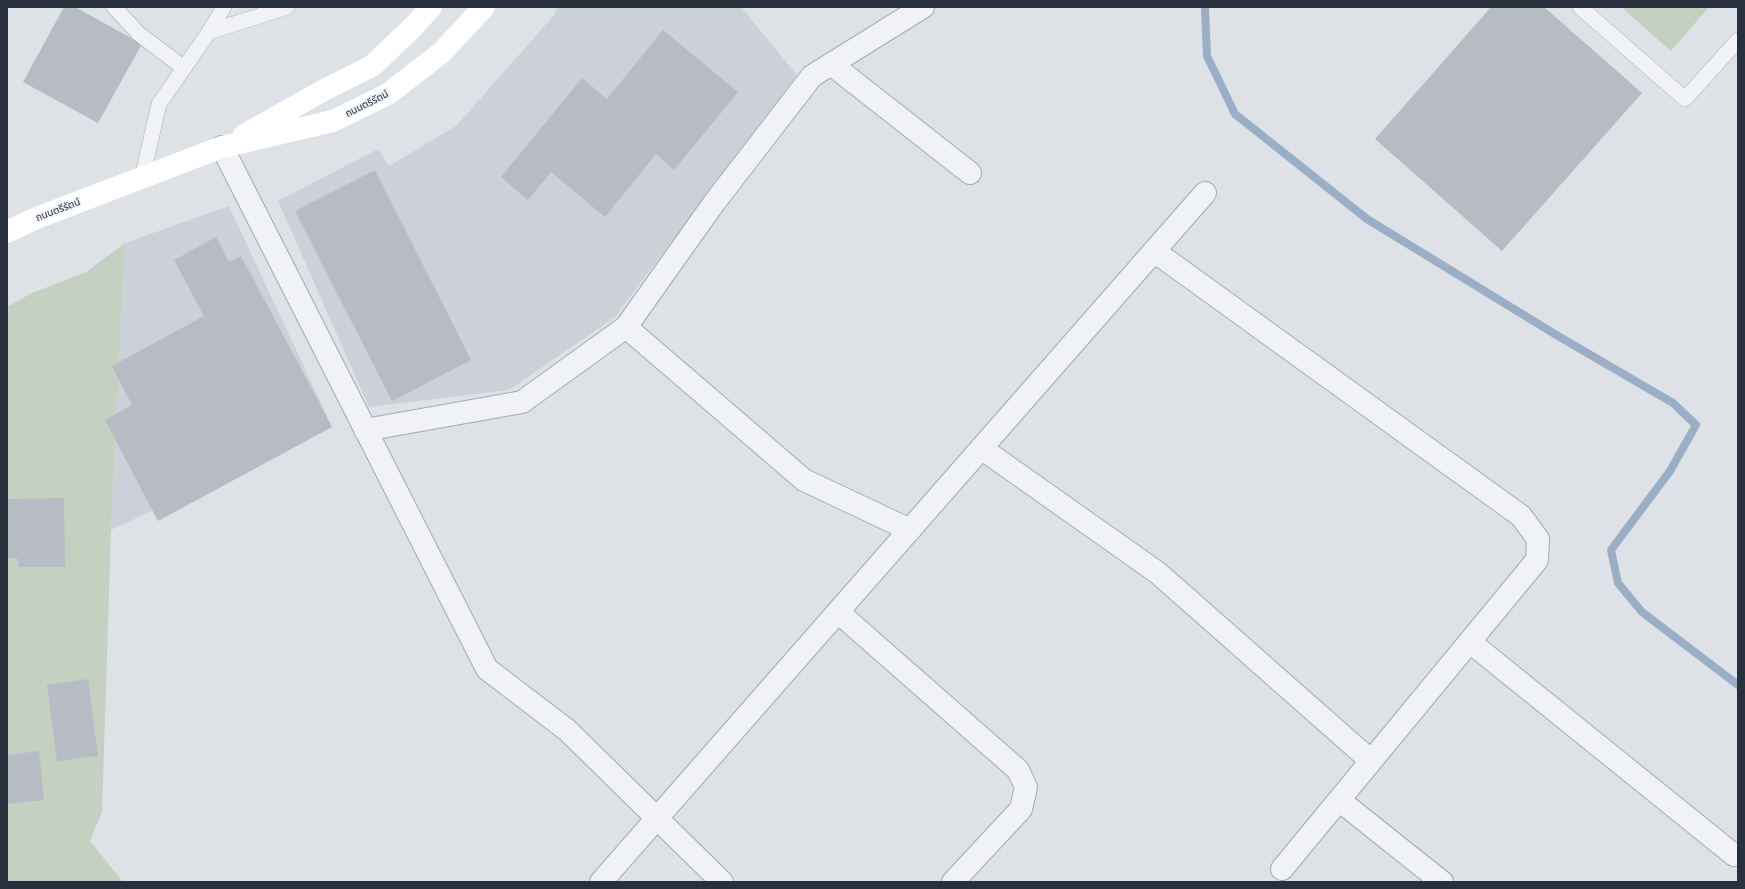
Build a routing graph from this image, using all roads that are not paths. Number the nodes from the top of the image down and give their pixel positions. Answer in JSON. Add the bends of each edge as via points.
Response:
{"nodes":[{"id":1,"x":114,"y":7,"type":"edge"},
{"id":2,"x":224,"y":7,"type":"edge"},
{"id":3,"x":287,"y":7,"type":"edge"},
{"id":4,"x":431,"y":7,"type":"edge"},
{"id":5,"x":484,"y":7,"type":"edge"},
{"id":6,"x":923,"y":7,"type":"edge"},
{"id":7,"x":1580,"y":7,"type":"edge"},
{"id":8,"x":209,"y":32,"type":"junction"},
{"id":9,"x":1738,"y":40,"type":"edge"},
{"id":10,"x":831,"y":64,"type":"junction"},
{"id":11,"x":184,"y":68,"type":"junction"},
{"id":12,"x":222,"y":147,"type":"junction"},
{"id":13,"x":970,"y":173,"type":"dead end"},
{"id":14,"x":142,"y":178,"type":"junction"},
{"id":15,"x":1205,"y":193,"type":"dead end"},
{"id":16,"x":7,"y":232,"type":"edge"},
{"id":17,"x":1154,"y":251,"type":"junction"},
{"id":18,"x":626,"y":327,"type":"junction"},
{"id":19,"x":365,"y":430,"type":"junction"},
{"id":20,"x":981,"y":448,"type":"junction"},
{"id":21,"x":910,"y":530,"type":"junction"},
{"id":22,"x":838,"y":612,"type":"junction"},
{"id":23,"x":1470,"y":642,"type":"junction"},
{"id":24,"x":1371,"y":761,"type":"junction"},
{"id":25,"x":1339,"y":800,"type":"junction"},
{"id":26,"x":657,"y":819,"type":"junction"},
{"id":27,"x":1734,"y":855,"type":"dead end"},
{"id":28,"x":1282,"y":869,"type":"dead end"},
{"id":29,"x":601,"y":882,"type":"edge"},
{"id":30,"x":722,"y":882,"type":"edge"},
{"id":31,"x":953,"y":882,"type":"edge"},
{"id":32,"x":1442,"y":882,"type":"edge"}],
"edges":[{"from":1,"to":11,"type":"lane","via":[[139,34]]},
{"from":2,"to":8,"type":"lane"},
{"from":3,"to":8,"type":"lane"},
{"from":4,"to":12,"type":"main road","name":"ถนนตรีรัตน์","via":[[372,66]]},
{"from":5,"to":12,"type":"main road","name":"ถนนตรีรัตน์","via":[[441,53],[388,94],[333,121]]},
{"from":6,"to":10,"type":"street"},
{"from":7,"to":9,"type":"lane","via":[[1685,98]]},
{"from":8,"to":11,"type":"lane"},
{"from":10,"to":13,"type":"street"},
{"from":10,"to":18,"type":"street","via":[[807,82],[714,203]]},
{"from":11,"to":14,"type":"lane","via":[[159,104]]},
{"from":12,"to":14,"type":"main road","name":"ถนนตรีรัตน์"},
{"from":12,"to":19,"type":"street"},
{"from":14,"to":16,"type":"main road","name":"ถนนตรีรัตน์","via":[[34,219]]},
{"from":15,"to":17,"type":"street"},
{"from":17,"to":20,"type":"street"},
{"from":17,"to":23,"type":"street","via":[[1521,516],[1538,539],[1537,560]]},
{"from":18,"to":19,"type":"street","via":[[522,402]]},
{"from":18,"to":21,"type":"street","via":[[804,480]]},
{"from":19,"to":26,"type":"street","via":[[487,669],[567,730]]},
{"from":20,"to":21,"type":"street"},
{"from":20,"to":24,"type":"street","via":[[1158,573]]},
{"from":21,"to":22,"type":"street"},
{"from":22,"to":26,"type":"street"},
{"from":22,"to":31,"type":"street","via":[[1018,770],[1026,787],[1021,809]]},
{"from":23,"to":24,"type":"street"},
{"from":23,"to":27,"type":"street"},
{"from":24,"to":25,"type":"street"},
{"from":25,"to":28,"type":"street"},
{"from":25,"to":32,"type":"street"},
{"from":26,"to":29,"type":"street"},
{"from":26,"to":30,"type":"street"}]}
